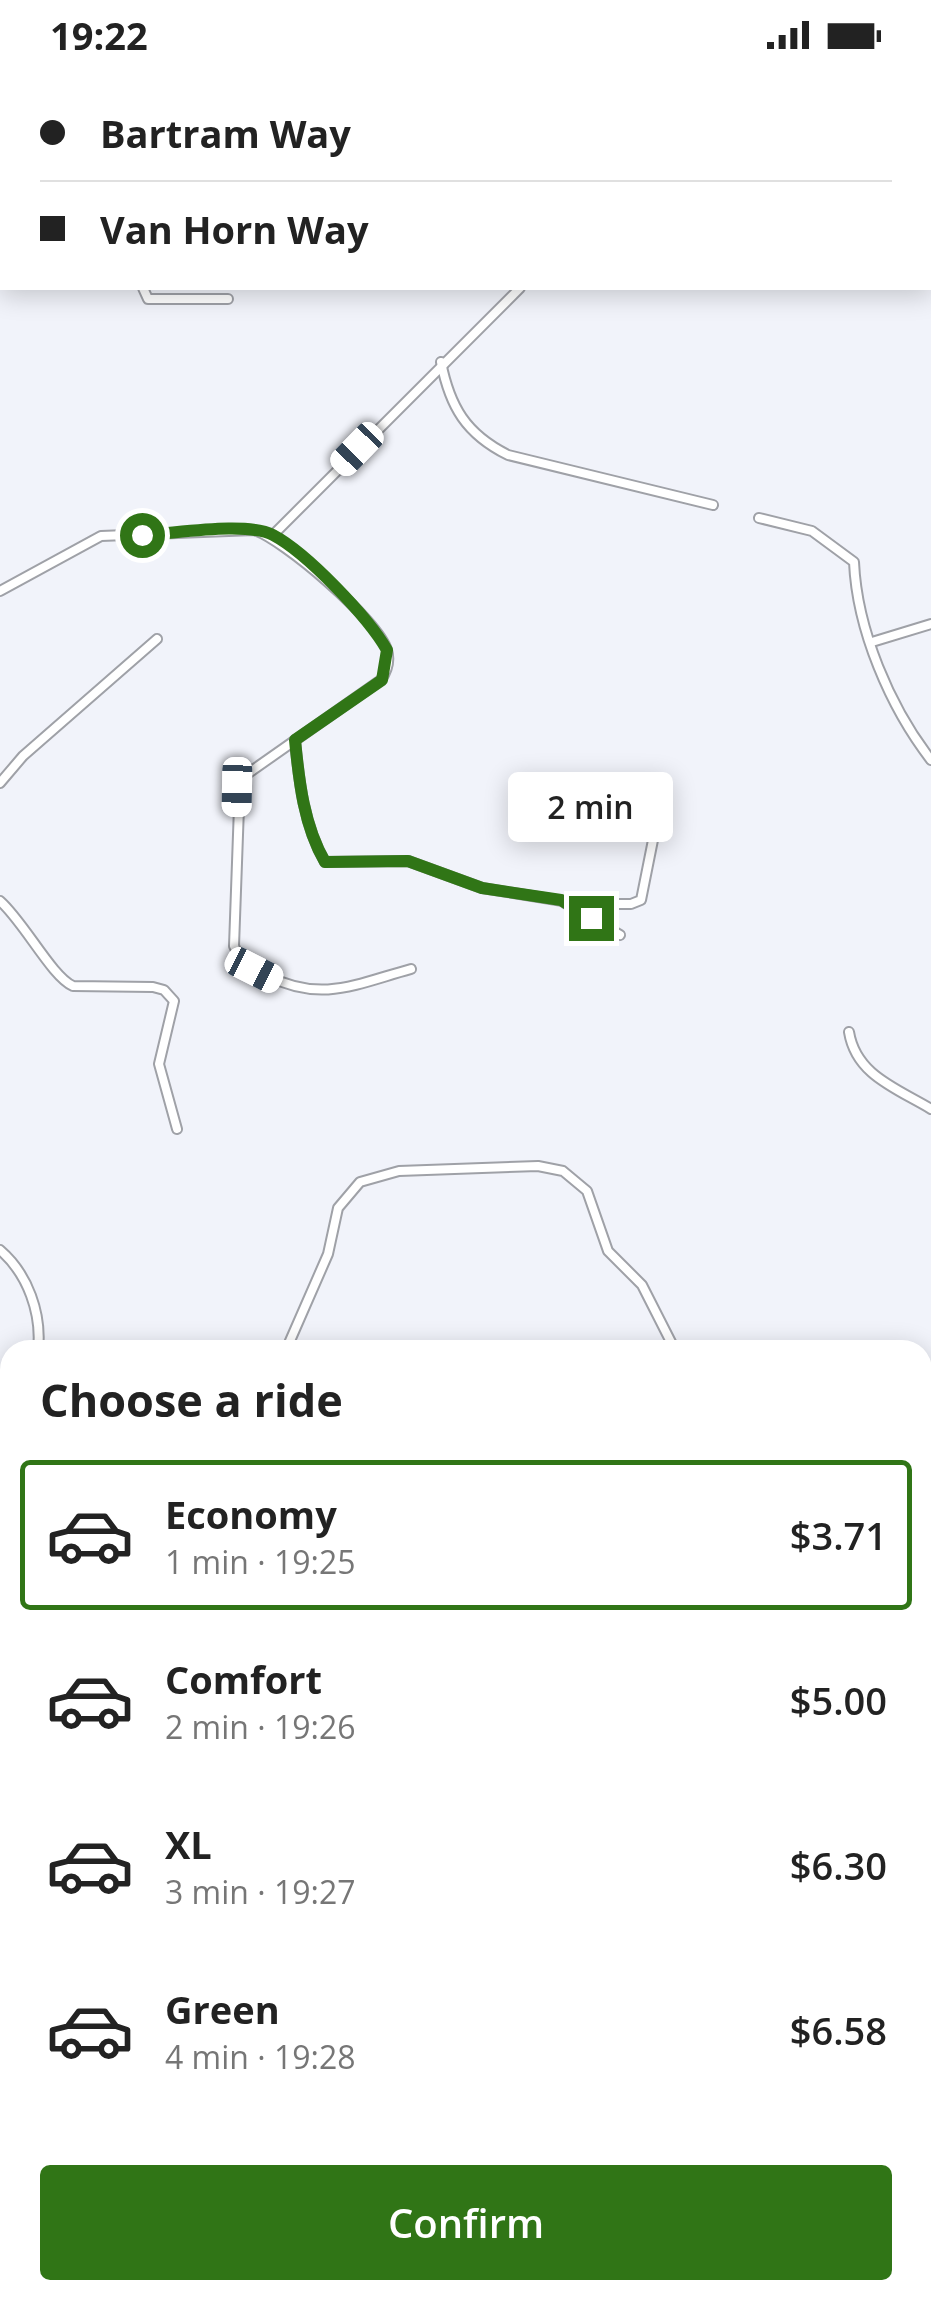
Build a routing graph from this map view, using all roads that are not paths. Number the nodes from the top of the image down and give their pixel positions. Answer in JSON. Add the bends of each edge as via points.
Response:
{"nodes":[{"id":1,"x":144,"y":290,"type":"edge"},
{"id":2,"x":518,"y":290,"type":"edge"},
{"id":3,"x":228,"y":299,"type":"dead end"},
{"id":4,"x":441,"y":362,"type":"junction"},
{"id":5,"x":712,"y":505,"type":"dead end"},
{"id":6,"x":760,"y":518,"type":"dead end"},
{"id":7,"x":273,"y":535,"type":"junction"},
{"id":8,"x":0,"y":591,"type":"edge"},
{"id":9,"x":931,"y":624,"type":"edge"},
{"id":10,"x":157,"y":639,"type":"dead end"},
{"id":11,"x":872,"y":642,"type":"junction"},
{"id":12,"x":295,"y":740,"type":"junction"},
{"id":13,"x":931,"y":760,"type":"edge"},
{"id":14,"x":0,"y":783,"type":"edge"},
{"id":15,"x":660,"y":805,"type":"dead end"},
{"id":16,"x":561,"y":900,"type":"junction"},
{"id":17,"x":0,"y":901,"type":"edge"},
{"id":18,"x":620,"y":935,"type":"dead end"},
{"id":19,"x":411,"y":969,"type":"dead end"},
{"id":20,"x":849,"y":1032,"type":"dead end"},
{"id":21,"x":931,"y":1109,"type":"edge"},
{"id":22,"x":177,"y":1128,"type":"dead end"},
{"id":23,"x":0,"y":1250,"type":"edge"},
{"id":24,"x":39,"y":1340,"type":"edge"},
{"id":25,"x":290,"y":1340,"type":"edge"},
{"id":26,"x":670,"y":1340,"type":"edge"}],
"edges":[{"from":1,"to":3,"type":"street","via":[[148,299]]},
{"from":2,"to":4,"type":"street"},
{"from":4,"to":5,"type":"street","via":[[448,397],[464,424],[492,447]]},
{"from":4,"to":7,"type":"street"},
{"from":6,"to":11,"type":"street","via":[[812,531],[854,562]]},
{"from":7,"to":8,"type":"street","via":[[242,530],[101,536]]},
{"from":7,"to":12,"type":"street","via":[[313,567],[387,650],[382,680]]},
{"from":9,"to":11,"type":"street"},
{"from":10,"to":14,"type":"street"},
{"from":11,"to":13,"type":"street","via":[[904,720]]},
{"from":12,"to":16,"type":"street","via":[[299,784],[325,862],[408,861],[482,888]]},
{"from":12,"to":19,"type":"street","via":[[237,787],[234,946],[240,960],[304,992]]},
{"from":15,"to":16,"type":"street","via":[[641,900]]},
{"from":16,"to":18,"type":"street"},
{"from":17,"to":22,"type":"street","via":[[25,924],[62,982],[153,987],[174,1001],[159,1064]]},
{"from":20,"to":21,"type":"street","via":[[852,1053],[865,1069]]},
{"from":23,"to":24,"type":"street","via":[[15,1264],[40,1318]]},
{"from":25,"to":26,"type":"street","via":[[328,1254],[338,1208],[360,1182],[399,1171],[538,1166],[563,1171],[588,1191],[608,1252],[642,1285]]}]}
